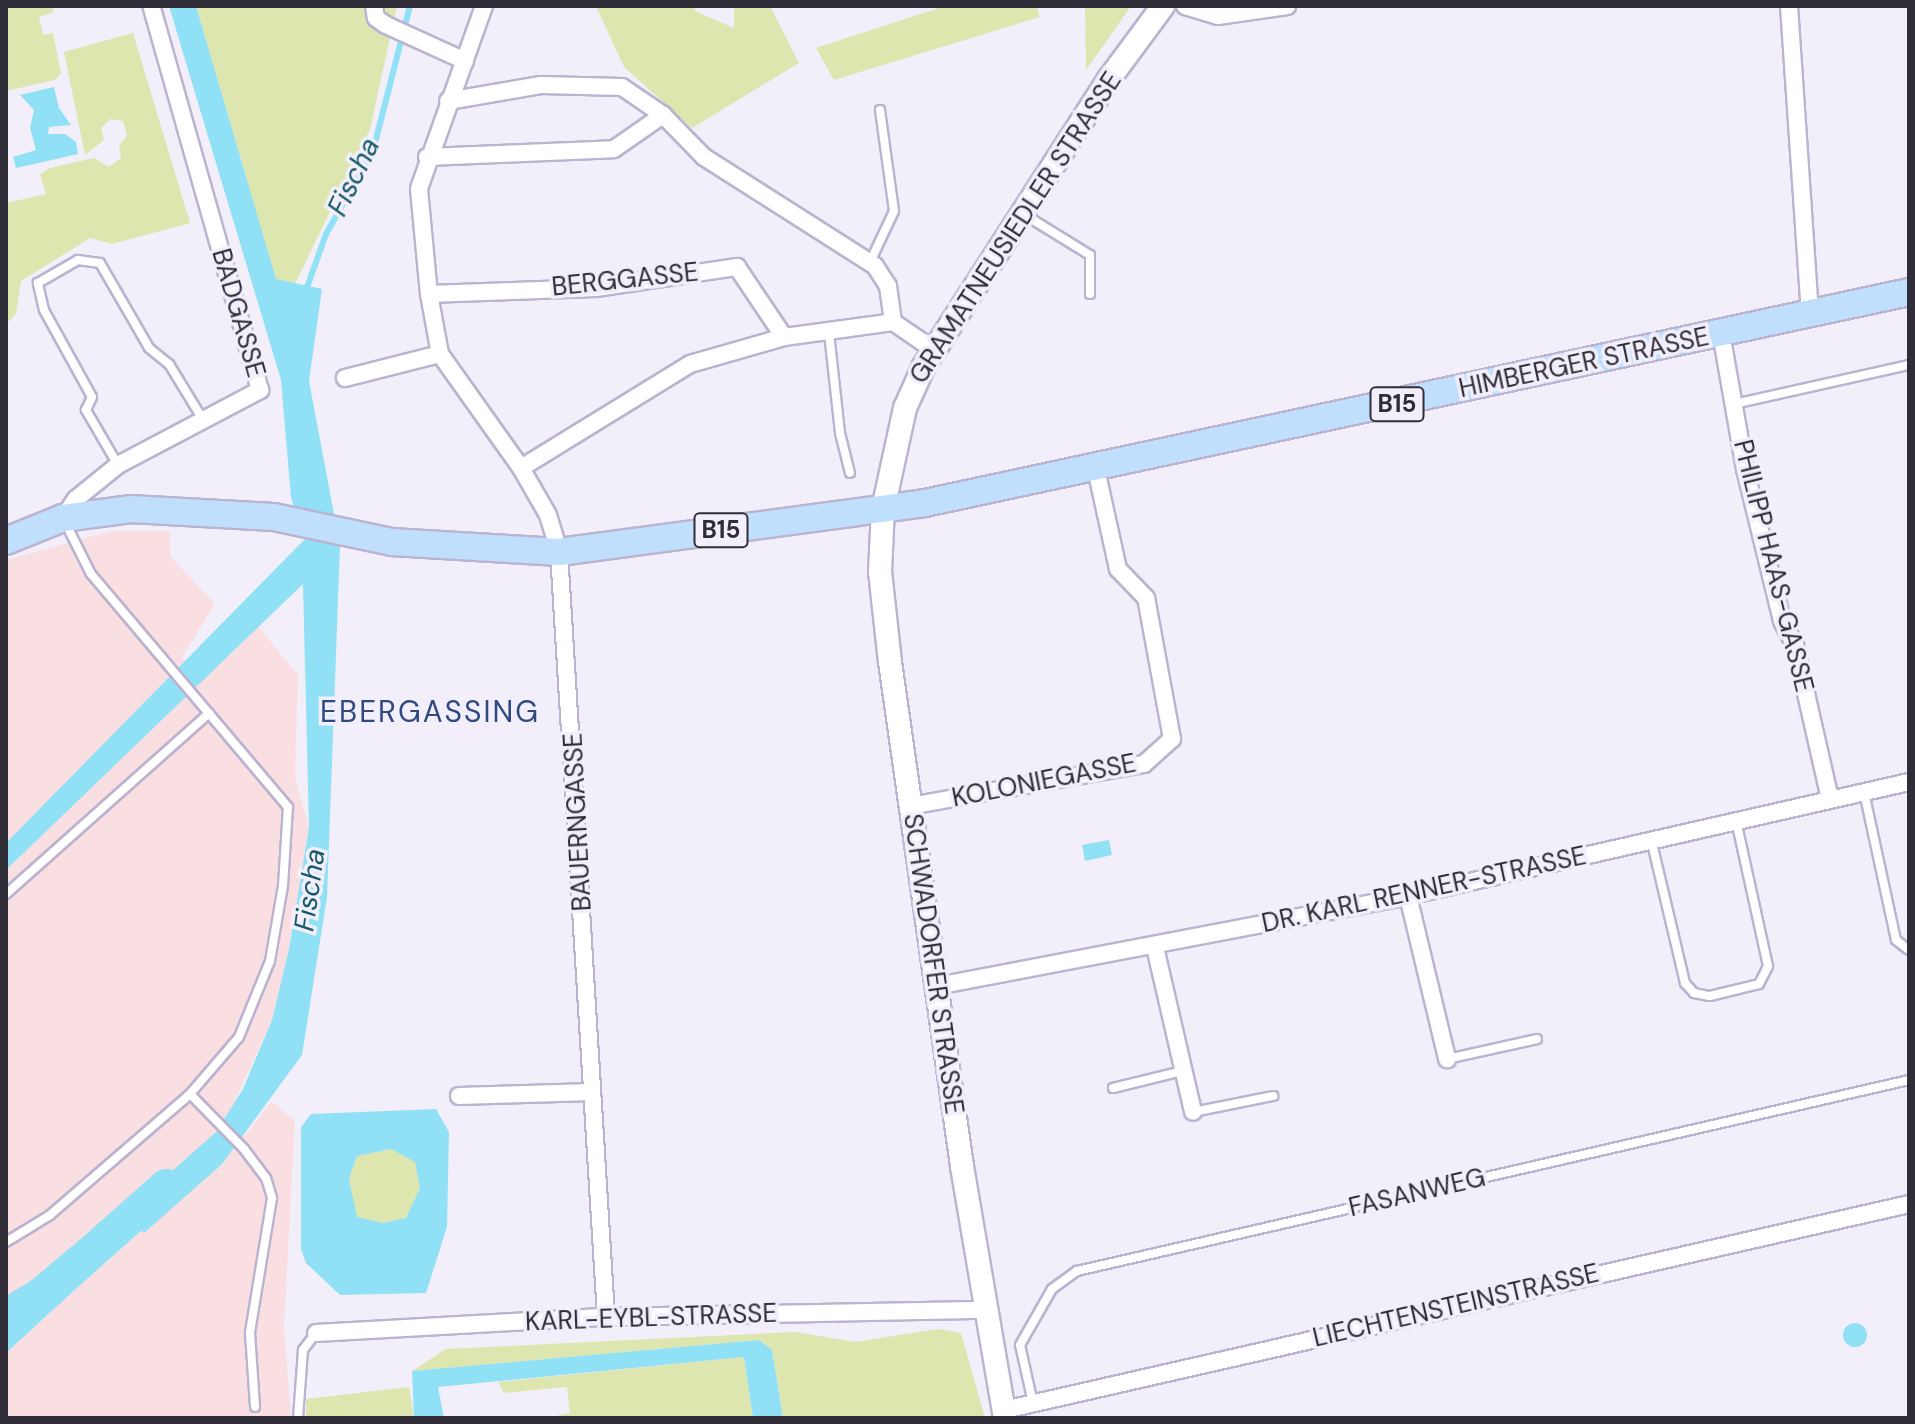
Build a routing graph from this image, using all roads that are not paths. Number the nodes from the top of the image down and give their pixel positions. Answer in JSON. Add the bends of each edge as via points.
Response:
{"nodes":[{"id":1,"x":151,"y":6,"type":"edge"},
{"id":2,"x":374,"y":6,"type":"edge"},
{"id":3,"x":484,"y":6,"type":"edge"},
{"id":4,"x":1163,"y":6,"type":"edge"},
{"id":5,"x":1185,"y":6,"type":"edge"},
{"id":6,"x":1287,"y":6,"type":"edge"},
{"id":7,"x":1789,"y":6,"type":"edge"},
{"id":8,"x":465,"y":61,"type":"junction"},
{"id":9,"x":448,"y":101,"type":"junction"},
{"id":10,"x":880,"y":110,"type":"dead end"},
{"id":11,"x":663,"y":115,"type":"junction"},
{"id":12,"x":427,"y":157,"type":"junction"},
{"id":13,"x":1022,"y":213,"type":"junction"},
{"id":14,"x":870,"y":262,"type":"junction"},
{"id":15,"x":1909,"y":292,"type":"edge"},
{"id":16,"x":429,"y":294,"type":"junction"},
{"id":17,"x":1090,"y":294,"type":"dead end"},
{"id":18,"x":1810,"y":314,"type":"junction"},
{"id":19,"x":893,"y":322,"type":"junction"},
{"id":20,"x":829,"y":333,"type":"junction"},
{"id":21,"x":1721,"y":333,"type":"junction"},
{"id":22,"x":784,"y":337,"type":"junction"},
{"id":23,"x":934,"y":350,"type":"junction"},
{"id":24,"x":440,"y":354,"type":"junction"},
{"id":25,"x":1909,"y":365,"type":"edge"},
{"id":26,"x":345,"y":378,"type":"dead end"},
{"id":27,"x":1733,"y":404,"type":"junction"},
{"id":28,"x":202,"y":418,"type":"junction"},
{"id":29,"x":118,"y":465,"type":"junction"},
{"id":30,"x":521,"y":468,"type":"junction"},
{"id":31,"x":1096,"y":469,"type":"junction"},
{"id":32,"x":850,"y":473,"type":"dead end"},
{"id":33,"x":883,"y":509,"type":"junction"},
{"id":34,"x":63,"y":518,"type":"junction"},
{"id":35,"x":6,"y":541,"type":"edge"},
{"id":36,"x":559,"y":552,"type":"junction"},
{"id":37,"x":209,"y":713,"type":"junction"},
{"id":38,"x":1909,"y":782,"type":"edge"},
{"id":39,"x":1864,"y":792,"type":"junction"},
{"id":40,"x":1830,"y":799,"type":"junction"},
{"id":41,"x":910,"y":806,"type":"junction"},
{"id":42,"x":1736,"y":820,"type":"junction"},
{"id":43,"x":1651,"y":839,"type":"junction"},
{"id":44,"x":6,"y":894,"type":"edge"},
{"id":45,"x":1408,"y":896,"type":"junction"},
{"id":46,"x":1155,"y":947,"type":"junction"},
{"id":47,"x":1909,"y":950,"type":"edge"},
{"id":48,"x":937,"y":986,"type":"junction"},
{"id":49,"x":1537,"y":1039,"type":"dead end"},
{"id":50,"x":1447,"y":1059,"type":"joint"},
{"id":51,"x":1182,"y":1071,"type":"junction"},
{"id":52,"x":1909,"y":1080,"type":"edge"},
{"id":53,"x":1113,"y":1088,"type":"dead end"},
{"id":54,"x":592,"y":1092,"type":"junction"},
{"id":55,"x":190,"y":1094,"type":"junction"},
{"id":56,"x":459,"y":1096,"type":"dead end"},
{"id":57,"x":1273,"y":1096,"type":"dead end"},
{"id":58,"x":1193,"y":1112,"type":"joint"},
{"id":59,"x":1909,"y":1204,"type":"edge"},
{"id":60,"x":6,"y":1242,"type":"edge"},
{"id":61,"x":987,"y":1310,"type":"junction"},
{"id":62,"x":606,"y":1317,"type":"junction"},
{"id":63,"x":316,"y":1333,"type":"joint"},
{"id":64,"x":255,"y":1407,"type":"dead end"},
{"id":65,"x":1034,"y":1411,"type":"edge"},
{"id":66,"x":1004,"y":1414,"type":"edge"},
{"id":67,"x":298,"y":1418,"type":"edge"}],
"edges":[{"from":1,"to":28,"type":"street","name":"BADGASSE","via":[[260,390]]},
{"from":2,"to":8,"type":"street","via":[[376,18],[386,25]]},
{"from":3,"to":8,"type":"street"},
{"from":4,"to":13,"type":"main road","name":"GRAMATNEUSIEDLER STRASSE"},
{"from":5,"to":6,"type":"street","via":[[1218,16]]},
{"from":7,"to":18,"type":"street"},
{"from":8,"to":9,"type":"street"},
{"from":9,"to":11,"type":"street","via":[[541,85],[622,87]]},
{"from":9,"to":12,"type":"street"},
{"from":10,"to":14,"type":"lane","via":[[894,211]]},
{"from":11,"to":12,"type":"street","via":[[614,149]]},
{"from":11,"to":14,"type":"street","via":[[704,157],[820,236]]},
{"from":12,"to":16,"type":"street","via":[[419,189]]},
{"from":13,"to":17,"type":"lane","via":[[1090,255]]},
{"from":13,"to":23,"type":"main road","name":"GRAMATNEUSIEDLER STRASSE"},
{"from":14,"to":19,"type":"street","via":[[886,280]]},
{"from":15,"to":18,"type":"main road","name":"HIMBERGER STRASSE","number":"B15"},
{"from":16,"to":22,"type":"street","name":"BERGGASSE","via":[[596,288],[737,267]]},
{"from":16,"to":24,"type":"street"},
{"from":18,"to":21,"type":"main road","name":"HIMBERGER STRASSE","number":"B15"},
{"from":19,"to":20,"type":"street"},
{"from":19,"to":23,"type":"street"},
{"from":20,"to":22,"type":"street"},
{"from":20,"to":32,"type":"lane"},
{"from":21,"to":27,"type":"street","name":"PHILIPP HAAS-GASSE"},
{"from":21,"to":31,"type":"main road","name":"HIMBERGER STRASSE","number":"B15"},
{"from":22,"to":30,"type":"street","via":[[690,364]]},
{"from":23,"to":33,"type":"main road","name":"GRAMATNEUSIEDLER STRASSE","via":[[905,408]]},
{"from":24,"to":26,"type":"street"},
{"from":24,"to":30,"type":"street","name":"BAUERNGASSE"},
{"from":25,"to":27,"type":"lane"},
{"from":27,"to":40,"type":"street","name":"PHILIPP HAAS-GASSE","via":[[1782,621],[1795,645]]},
{"from":28,"to":29,"type":"street","name":"BADGASSE"},
{"from":28,"to":29,"type":"lane","via":[[169,364],[149,348],[100,263],[78,260],[38,283],[44,310],[92,397],[86,410]]},
{"from":29,"to":34,"type":"street","name":"BADGASSE","via":[[76,499]]},
{"from":30,"to":36,"type":"street","name":"BAUERNGASSE","via":[[548,515]]},
{"from":31,"to":33,"type":"main road","name":"HIMBERGER STRASSE","number":"B15"},
{"from":31,"to":41,"type":"street","name":"KOLONIEGASSE","via":[[1118,569],[1146,598],[1172,739],[1144,764]]},
{"from":33,"to":36,"type":"main road","number":"B15"},
{"from":33,"to":41,"type":"main road","name":"SCHWADORFER STRASSE","via":[[881,592]]},
{"from":34,"to":35,"type":"main road","number":"B15"},
{"from":34,"to":36,"type":"main road","number":"B15","via":[[131,509],[282,519],[407,544]]},
{"from":34,"to":37,"type":"lane","via":[[91,574]]},
{"from":36,"to":54,"type":"street","name":"BAUERNGASSE"},
{"from":37,"to":44,"type":"lane"},
{"from":37,"to":55,"type":"lane","via":[[288,807],[283,886],[270,961],[239,1037]]},
{"from":38,"to":39,"type":"street","name":"DR. KARL RENNER-STRASSE"},
{"from":39,"to":40,"type":"street","name":"DR. KARL RENNER-STRASSE"},
{"from":39,"to":47,"type":"lane","via":[[1896,940]]},
{"from":40,"to":42,"type":"street","name":"DR. KARL RENNER-STRASSE"},
{"from":41,"to":48,"type":"main road","name":"SCHWADORFER STRASSE"},
{"from":42,"to":43,"type":"street","name":"DR. KARL RENNER-STRASSE"},
{"from":42,"to":43,"type":"lane","via":[[1768,966],[1759,984],[1710,996],[1694,993],[1685,983]]},
{"from":43,"to":45,"type":"street","name":"DR. KARL RENNER-STRASSE"},
{"from":45,"to":46,"type":"street","name":"DR. KARL RENNER-STRASSE"},
{"from":45,"to":50,"type":"street"},
{"from":46,"to":48,"type":"street","name":"DR. KARL RENNER-STRASSE"},
{"from":46,"to":51,"type":"street"},
{"from":48,"to":61,"type":"main road","name":"SCHWADORFER STRASSE"},
{"from":49,"to":50,"type":"lane"},
{"from":51,"to":53,"type":"lane"},
{"from":51,"to":58,"type":"street"},
{"from":52,"to":65,"type":"lane","name":"FASANWEG","via":[[1077,1271],[1052,1289],[1020,1345]]},
{"from":54,"to":56,"type":"street"},
{"from":54,"to":62,"type":"street","name":"BAUERNGASSE"},
{"from":55,"to":60,"type":"lane","via":[[50,1215]]},
{"from":55,"to":64,"type":"lane","via":[[244,1149],[266,1178],[272,1198],[250,1333]]},
{"from":57,"to":58,"type":"lane"},
{"from":59,"to":65,"type":"street","name":"LIECHTENSTEINSTRASSE"},
{"from":61,"to":62,"type":"street","name":"KARL-EYBL-STRASSE"},
{"from":61,"to":66,"type":"main road","name":"SCHWADORFER STRASSE"},
{"from":62,"to":63,"type":"street","name":"KARL-EYBL-STRASSE"},
{"from":63,"to":67,"type":"lane","via":[[303,1350]]},
{"from":65,"to":66,"type":"street","name":"LIECHTENSTEINSTRASSE"}]}
